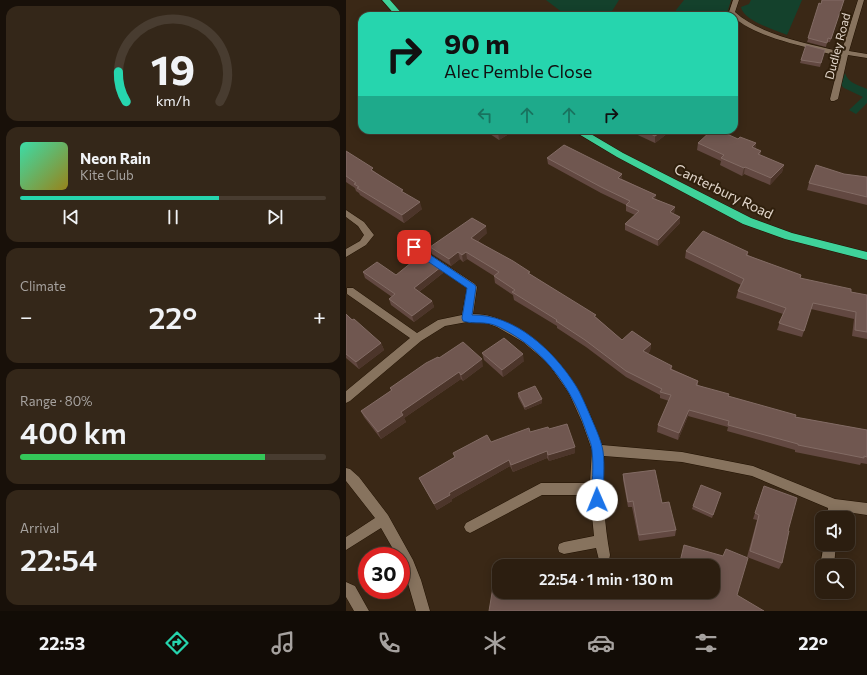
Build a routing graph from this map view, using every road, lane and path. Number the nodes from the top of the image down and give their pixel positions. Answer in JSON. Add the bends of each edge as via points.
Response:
{"nodes":[{"id":1,"x":386,"y":0,"type":"edge"},
{"id":2,"x":736,"y":0,"type":"edge"},
{"id":3,"x":861,"y":0,"type":"edge"},
{"id":4,"x":396,"y":12,"type":"edge"},
{"id":5,"x":732,"y":12,"type":"edge"},
{"id":6,"x":738,"y":19,"type":"edge"},
{"id":7,"x":845,"y":52,"type":"junction"},
{"id":8,"x":867,"y":56,"type":"edge"},
{"id":9,"x":834,"y":99,"type":"dead end"},
{"id":10,"x":584,"y":134,"type":"edge"},
{"id":11,"x":346,"y":213,"type":"edge"},
{"id":12,"x":414,"y":247,"type":"dead end"},
{"id":13,"x":346,"y":254,"type":"edge"},
{"id":14,"x":867,"y":256,"type":"edge"},
{"id":15,"x":350,"y":291,"type":"dead end"},
{"id":16,"x":466,"y":318,"type":"junction"},
{"id":17,"x":417,"y":338,"type":"junction"},
{"id":18,"x":346,"y":398,"type":"edge"},
{"id":19,"x":598,"y":450,"type":"junction"},
{"id":20,"x":346,"y":473,"type":"edge"},
{"id":21,"x":596,"y":489,"type":"junction"},
{"id":22,"x":835,"y":505,"type":"junction"},
{"id":23,"x":867,"y":509,"type":"edge"},
{"id":24,"x":834,"y":511,"type":"edge"},
{"id":25,"x":384,"y":519,"type":"junction"},
{"id":26,"x":470,"y":527,"type":"dead end"},
{"id":27,"x":602,"y":541,"type":"junction"},
{"id":28,"x":346,"y":544,"type":"edge"},
{"id":29,"x":564,"y":548,"type":"dead end"},
{"id":30,"x":604,"y":555,"type":"dead end"},
{"id":31,"x":346,"y":588,"type":"edge"},
{"id":32,"x":362,"y":611,"type":"edge"},
{"id":33,"x":423,"y":611,"type":"edge"}],
"edges":[{"from":1,"to":4,"type":"highway"},
{"from":2,"to":5,"type":"street"},
{"from":3,"to":7,"type":"street","name":"Dudley Road"},
{"from":6,"to":7,"type":"street","via":[[776,36],[838,53]]},
{"from":7,"to":8,"type":"street"},
{"from":7,"to":9,"type":"street","name":"Dudley Road"},
{"from":10,"to":14,"type":"highway","name":"Canterbury Road","via":[[747,221],[789,236]]},
{"from":11,"to":13,"type":"street","via":[[361,224],[369,235],[364,243]]},
{"from":12,"to":16,"type":"street","via":[[472,287]]},
{"from":15,"to":17,"type":"street"},
{"from":16,"to":17,"type":"street","via":[[442,323]]},
{"from":16,"to":19,"type":"street","via":[[485,318],[501,324],[528,339],[552,360],[573,390]]},
{"from":17,"to":18,"type":"street"},
{"from":19,"to":21,"type":"street"},
{"from":19,"to":22,"type":"street","via":[[682,457],[753,471]]},
{"from":20,"to":25,"type":"street"},
{"from":21,"to":26,"type":"street","via":[[541,489]]},
{"from":21,"to":27,"type":"street"},
{"from":22,"to":23,"type":"street"},
{"from":22,"to":24,"type":"street"},
{"from":25,"to":28,"type":"street"},
{"from":25,"to":33,"type":"street","via":[[406,558],[421,598]]},
{"from":27,"to":29,"type":"street"},
{"from":27,"to":30,"type":"street"},
{"from":31,"to":32,"type":"street"}]}
